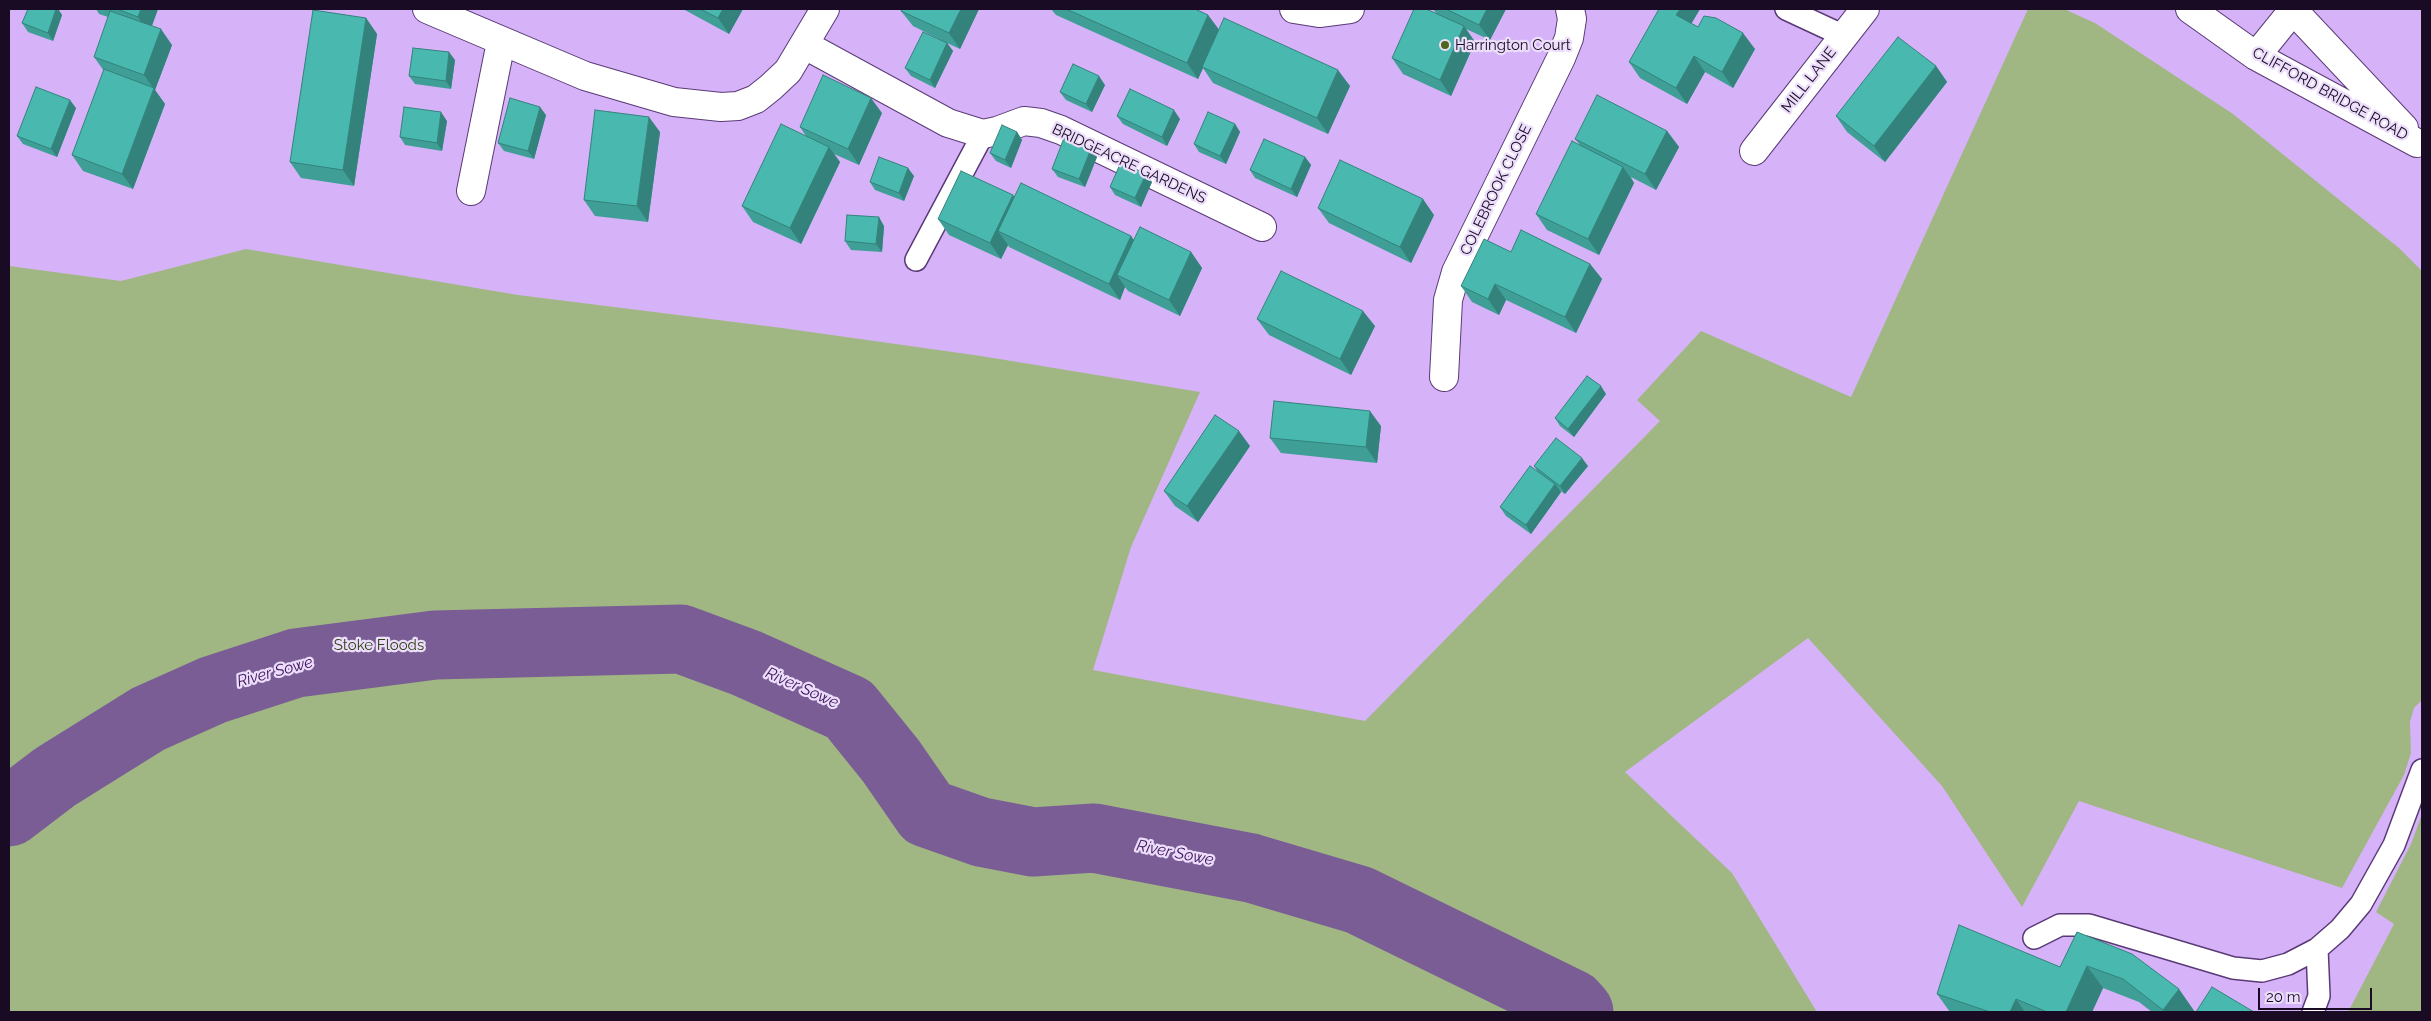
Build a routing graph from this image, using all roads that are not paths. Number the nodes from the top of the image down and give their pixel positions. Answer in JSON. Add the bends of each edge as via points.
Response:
{"nodes":[{"id":1,"x":427,"y":9,"type":"edge"},
{"id":2,"x":825,"y":9,"type":"edge"},
{"id":3,"x":1294,"y":9,"type":"edge"},
{"id":4,"x":1350,"y":9,"type":"edge"},
{"id":5,"x":1570,"y":9,"type":"edge"},
{"id":6,"x":1786,"y":9,"type":"edge"},
{"id":7,"x":1865,"y":9,"type":"edge"},
{"id":8,"x":2190,"y":9,"type":"edge"},
{"id":9,"x":2293,"y":9,"type":"edge"},
{"id":10,"x":1844,"y":36,"type":"junction"},
{"id":11,"x":501,"y":42,"type":"junction"},
{"id":12,"x":805,"y":45,"type":"junction"},
{"id":13,"x":2256,"y":56,"type":"junction"},
{"id":14,"x":983,"y":134,"type":"junction"},
{"id":15,"x":2420,"y":146,"type":"edge"},
{"id":16,"x":1754,"y":151,"type":"dead end"},
{"id":17,"x":471,"y":191,"type":"dead end"},
{"id":18,"x":1262,"y":227,"type":"dead end"},
{"id":19,"x":916,"y":260,"type":"dead end"},
{"id":20,"x":1444,"y":377,"type":"dead end"},
{"id":21,"x":2422,"y":770,"type":"edge"},
{"id":22,"x":2034,"y":938,"type":"dead end"},
{"id":23,"x":2317,"y":950,"type":"junction"},
{"id":24,"x":2314,"y":1012,"type":"edge"}],
"edges":[{"from":1,"to":11,"type":"street"},
{"from":2,"to":12,"type":"street"},
{"from":3,"to":4,"type":"street","via":[[1318,13]]},
{"from":5,"to":20,"type":"street","name":"COLEBROOK CLOSE","via":[[1569,38],[1561,58],[1456,272],[1448,300]]},
{"from":6,"to":10,"type":"lane"},
{"from":7,"to":10,"type":"street","name":"MILL LANE"},
{"from":8,"to":13,"type":"street","name":"CLIFFORD BRIDGE ROAD"},
{"from":9,"to":13,"type":"street"},
{"from":9,"to":15,"type":"street","name":"CLIFFORD BRIDGE ROAD"},
{"from":10,"to":16,"type":"street","name":"MILL LANE"},
{"from":11,"to":12,"type":"street","via":[[584,76],[632,91],[674,102],[721,107],[738,106],[756,99],[788,71]]},
{"from":11,"to":17,"type":"street"},
{"from":12,"to":14,"type":"street","via":[[948,123]]},
{"from":13,"to":15,"type":"street","name":"CLIFFORD BRIDGE ROAD"},
{"from":14,"to":18,"type":"street","name":"BRIDGEACRE GARDENS","via":[[1024,121],[1041,123]]},
{"from":14,"to":19,"type":"lane"},
{"from":21,"to":23,"type":"lane","via":[[2394,845],[2361,904]]},
{"from":22,"to":23,"type":"lane","via":[[2060,926],[2089,925],[2233,968],[2262,971],[2288,964]]},
{"from":23,"to":24,"type":"lane","via":[[2319,996]]}]}
